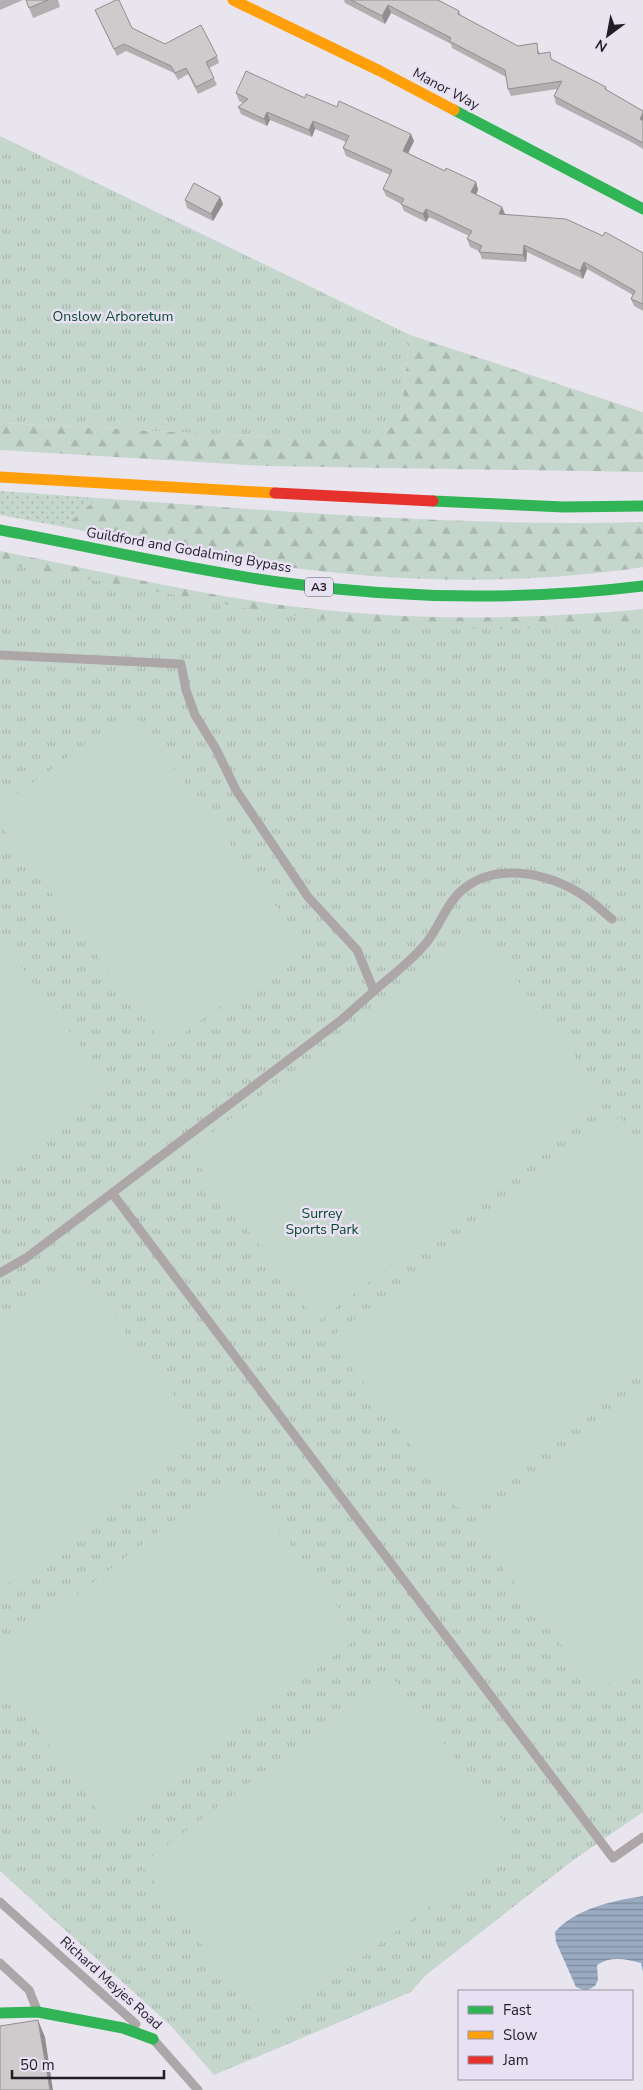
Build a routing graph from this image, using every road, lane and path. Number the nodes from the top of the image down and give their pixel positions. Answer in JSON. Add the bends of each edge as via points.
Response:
{"nodes":[{"id":1,"x":233,"y":0,"type":"edge"},
{"id":2,"x":643,"y":209,"type":"edge"},
{"id":3,"x":0,"y":476,"type":"edge"},
{"id":4,"x":643,"y":506,"type":"edge"},
{"id":5,"x":0,"y":530,"type":"edge"},
{"id":6,"x":643,"y":586,"type":"edge"},
{"id":7,"x":0,"y":654,"type":"edge"},
{"id":8,"x":612,"y":919,"type":"dead end"},
{"id":9,"x":374,"y":991,"type":"junction"},
{"id":10,"x":112,"y":1193,"type":"junction"},
{"id":11,"x":0,"y":1273,"type":"edge"},
{"id":12,"x":643,"y":1837,"type":"edge"},
{"id":13,"x":0,"y":1902,"type":"edge"},
{"id":14,"x":0,"y":1963,"type":"edge"},
{"id":15,"x":38,"y":2012,"type":"junction"},
{"id":16,"x":0,"y":2013,"type":"edge"},
{"id":17,"x":153,"y":2039,"type":"junction"},
{"id":18,"x":198,"y":2090,"type":"edge"}],
"edges":[{"from":1,"to":2,"type":"main road","name":"Manor Way","via":[[380,71]]},
{"from":3,"to":4,"type":"main road","via":[[422,501],[564,507]]},
{"from":5,"to":6,"type":"main road","name":"Guildford and Godalming Bypass","number":"A3","via":[[212,571],[344,590],[408,595],[513,596]]},
{"from":7,"to":9,"type":"lane","via":[[181,664],[195,715],[236,790],[308,897],[357,950]]},
{"from":8,"to":9,"type":"lane","via":[[576,891],[551,879],[503,872],[475,882],[458,894],[428,941],[409,962]]},
{"from":9,"to":10,"type":"lane","via":[[340,1021]]},
{"from":10,"to":11,"type":"lane","via":[[26,1258]]},
{"from":10,"to":12,"type":"lane","via":[[613,1858]]},
{"from":13,"to":17,"type":"lane","name":"Richard Meyjes Road"},
{"from":14,"to":15,"type":"lane","via":[[29,1990]]},
{"from":15,"to":16,"type":"main road"},
{"from":15,"to":17,"type":"main road","via":[[123,2028]]},
{"from":17,"to":18,"type":"lane","name":"Richard Meyjes Road"}]}
